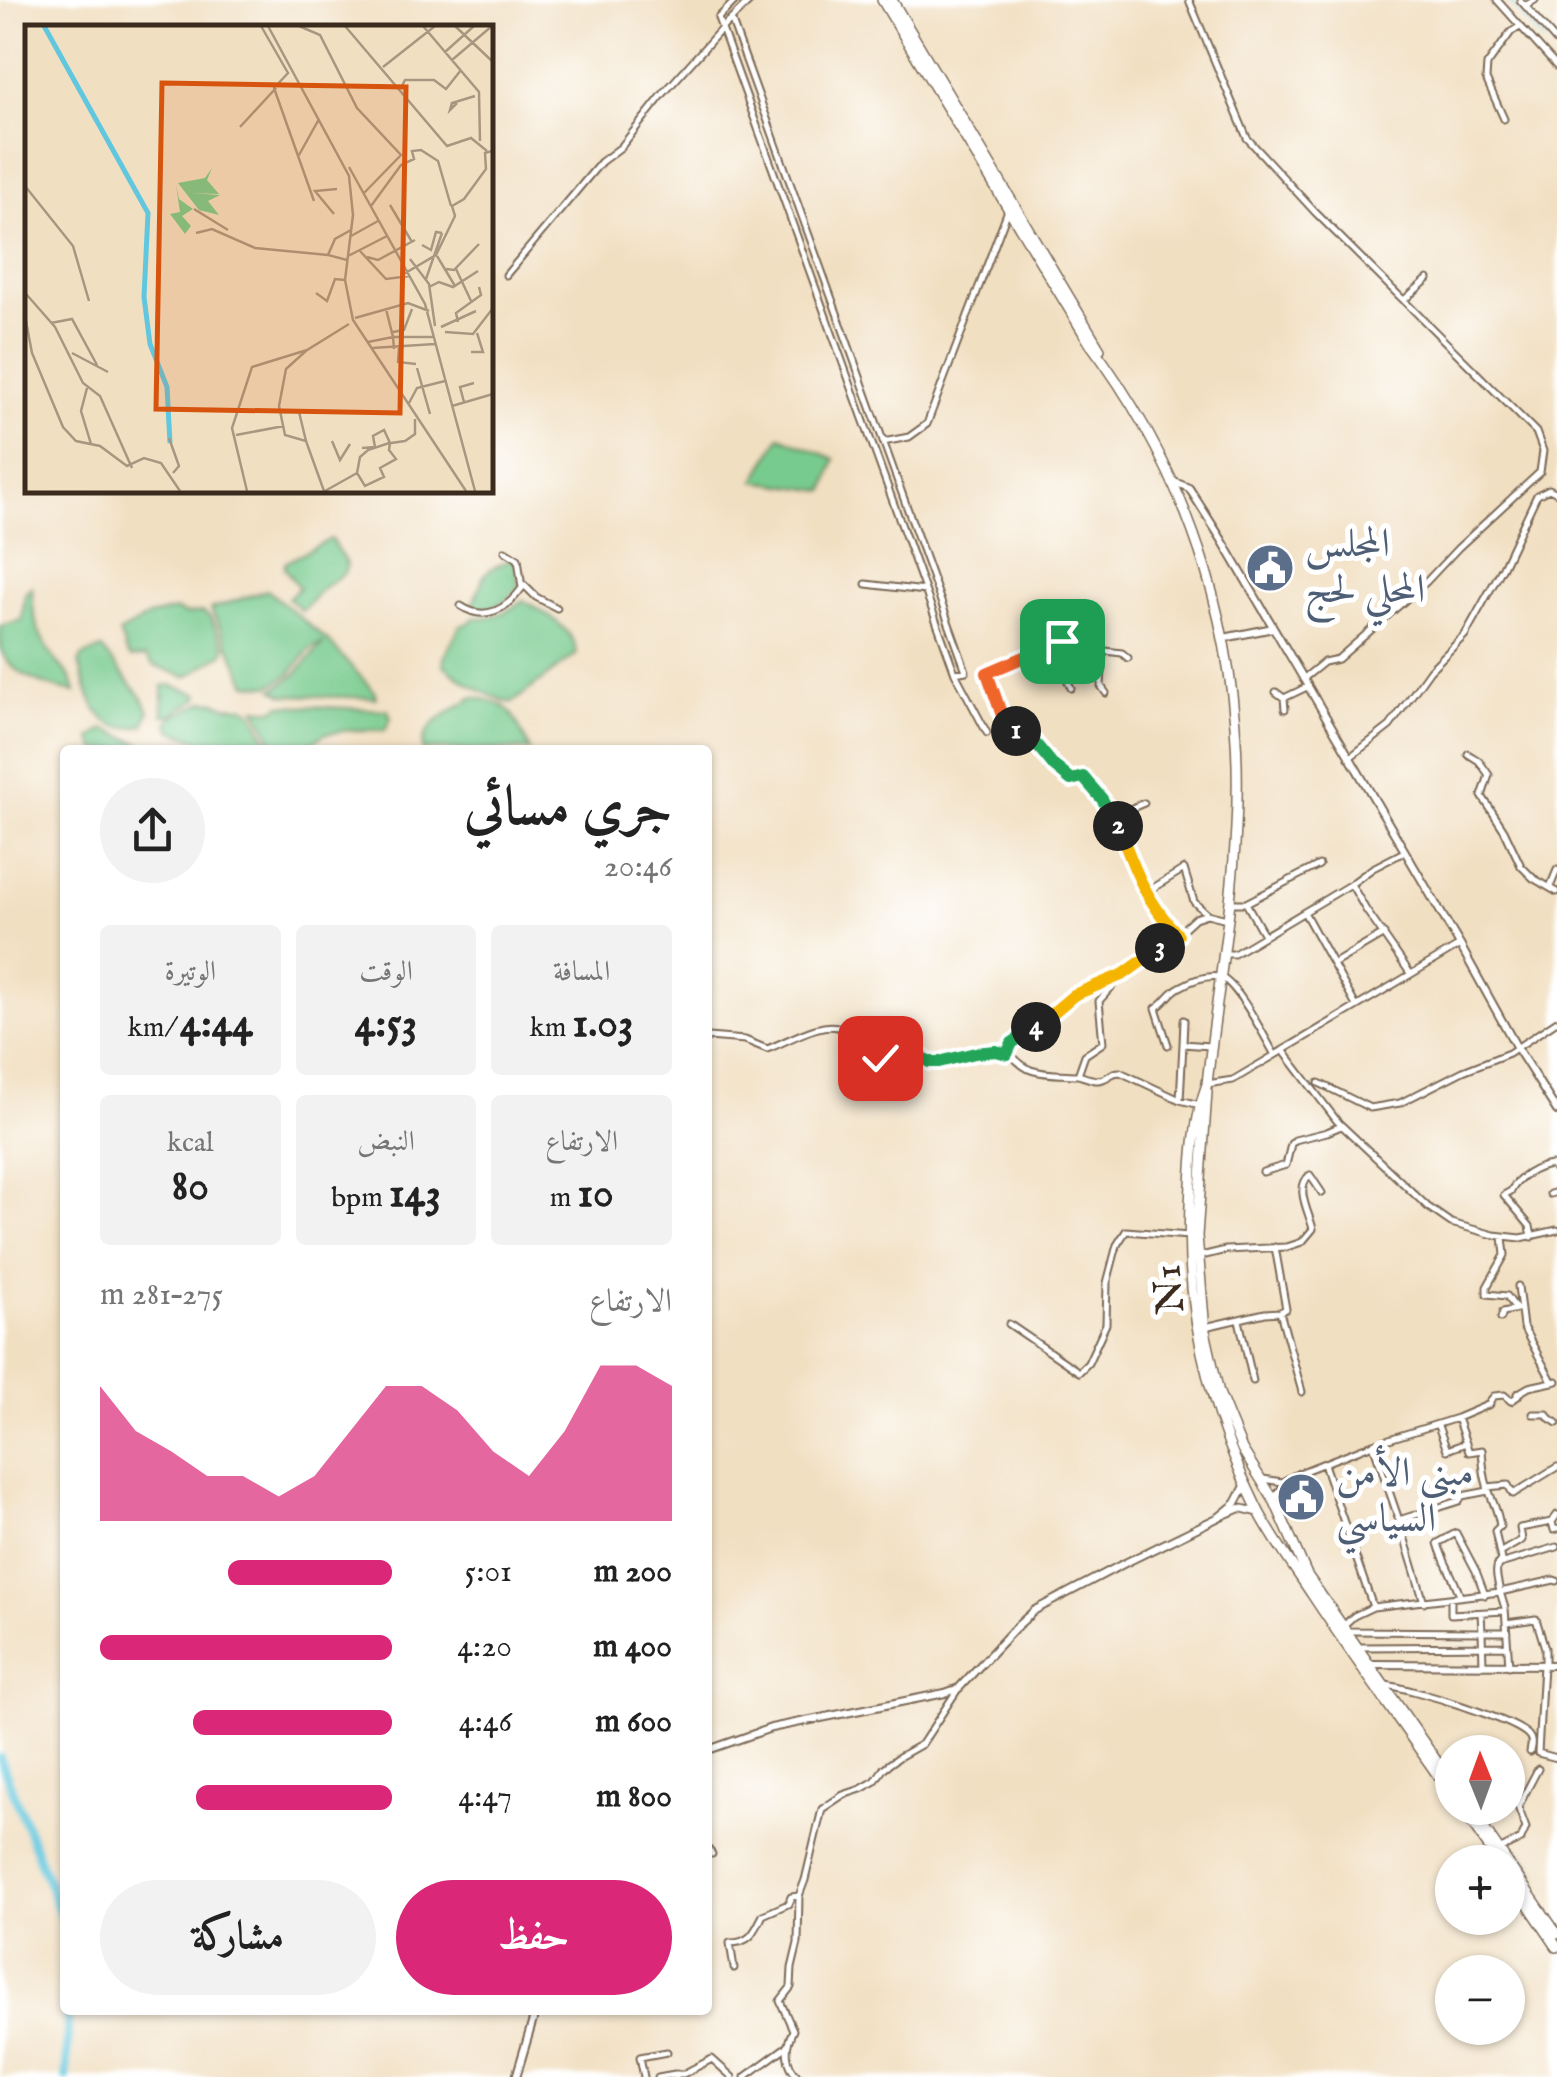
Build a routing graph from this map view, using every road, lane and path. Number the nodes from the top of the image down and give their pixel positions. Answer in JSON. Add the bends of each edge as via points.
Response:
{"nodes":[{"id":1,"x":736,"y":0,"type":"edge"},
{"id":2,"x":750,"y":0,"type":"edge"},
{"id":3,"x":882,"y":0,"type":"edge"},
{"id":4,"x":892,"y":0,"type":"edge"},
{"id":5,"x":1189,"y":0,"type":"edge"},
{"id":6,"x":1497,"y":0,"type":"edge"},
{"id":7,"x":1534,"y":0,"type":"edge"},
{"id":8,"x":1523,"y":3,"type":"edge"},
{"id":9,"x":731,"y":20,"type":"junction"},
{"id":10,"x":1521,"y":26,"type":"junction"},
{"id":11,"x":723,"y":27,"type":"junction"},
{"id":12,"x":1557,"y":42,"type":"edge"},
{"id":13,"x":1557,"y":68,"type":"edge"},
{"id":14,"x":1504,"y":119,"type":"dead end"},
{"id":15,"x":1008,"y":210,"type":"junction"},
{"id":16,"x":506,"y":275,"type":"dead end"},
{"id":17,"x":1428,"y":278,"type":"dead end"},
{"id":18,"x":1404,"y":300,"type":"junction"},
{"id":19,"x":1110,"y":370,"type":"junction"},
{"id":20,"x":883,"y":442,"type":"junction"},
{"id":21,"x":1172,"y":481,"type":"junction"},
{"id":22,"x":1557,"y":493,"type":"edge"},
{"id":23,"x":504,"y":551,"type":"dead end"},
{"id":24,"x":522,"y":583,"type":"junction"},
{"id":25,"x":866,"y":584,"type":"dead end"},
{"id":26,"x":926,"y":591,"type":"junction"},
{"id":27,"x":461,"y":606,"type":"dead end"},
{"id":28,"x":556,"y":608,"type":"dead end"},
{"id":29,"x":1273,"y":628,"type":"junction"},
{"id":30,"x":1224,"y":638,"type":"junction"},
{"id":31,"x":1053,"y":646,"type":"junction"},
{"id":32,"x":1103,"y":652,"type":"junction"},
{"id":33,"x":1128,"y":658,"type":"dead end"},
{"id":34,"x":955,"y":674,"type":"junction"},
{"id":35,"x":1305,"y":683,"type":"junction"},
{"id":36,"x":1070,"y":688,"type":"dead end"},
{"id":37,"x":1276,"y":692,"type":"dead end"},
{"id":38,"x":1106,"y":693,"type":"dead end"},
{"id":39,"x":1284,"y":698,"type":"junction"},
{"id":40,"x":1284,"y":709,"type":"dead end"},
{"id":41,"x":987,"y":733,"type":"dead end"},
{"id":42,"x":1468,"y":754,"type":"dead end"},
{"id":43,"x":1349,"y":758,"type":"junction"},
{"id":44,"x":1144,"y":803,"type":"dead end"},
{"id":45,"x":1113,"y":816,"type":"junction"},
{"id":46,"x":1404,"y":852,"type":"junction"},
{"id":47,"x":1319,"y":865,"type":"dead end"},
{"id":48,"x":1557,"y":870,"type":"edge"},
{"id":49,"x":1351,"y":884,"type":"junction"},
{"id":50,"x":1550,"y":887,"type":"junction"},
{"id":51,"x":1145,"y":892,"type":"junction"},
{"id":52,"x":1557,"y":892,"type":"edge"},
{"id":53,"x":1229,"y":902,"type":"junction"},
{"id":54,"x":1246,"y":903,"type":"junction"},
{"id":55,"x":1304,"y":912,"type":"junction"},
{"id":56,"x":1207,"y":914,"type":"junction"},
{"id":57,"x":1227,"y":919,"type":"junction"},
{"id":58,"x":1384,"y":934,"type":"junction"},
{"id":59,"x":1178,"y":935,"type":"junction"},
{"id":60,"x":1265,"y":936,"type":"junction"},
{"id":61,"x":1460,"y":944,"type":"junction"},
{"id":62,"x":1222,"y":954,"type":"junction"},
{"id":63,"x":1333,"y":964,"type":"junction"},
{"id":64,"x":1410,"y":973,"type":"junction"},
{"id":65,"x":1124,"y":974,"type":"junction"},
{"id":66,"x":1220,"y":977,"type":"junction"},
{"id":67,"x":1356,"y":1006,"type":"junction"},
{"id":68,"x":1184,"y":1020,"type":"dead end"},
{"id":69,"x":1557,"y":1021,"type":"edge"},
{"id":70,"x":712,"y":1037,"type":"edge"},
{"id":71,"x":1182,"y":1044,"type":"junction"},
{"id":72,"x":1168,"y":1045,"type":"dead end"},
{"id":73,"x":1211,"y":1046,"type":"junction"},
{"id":74,"x":1517,"y":1048,"type":"junction"},
{"id":75,"x":1283,"y":1050,"type":"junction"},
{"id":76,"x":1007,"y":1054,"type":"junction"},
{"id":77,"x":1275,"y":1055,"type":"junction"},
{"id":78,"x":1078,"y":1076,"type":"junction"},
{"id":79,"x":1319,"y":1083,"type":"dead end"},
{"id":80,"x":1206,"y":1084,"type":"junction"},
{"id":81,"x":1180,"y":1100,"type":"junction"},
{"id":82,"x":1200,"y":1105,"type":"junction"},
{"id":83,"x":1557,"y":1111,"type":"edge"},
{"id":84,"x":1342,"y":1126,"type":"junction"},
{"id":85,"x":1557,"y":1171,"type":"edge"},
{"id":86,"x":1263,"y":1172,"type":"dead end"},
{"id":87,"x":1322,"y":1193,"type":"dead end"},
{"id":88,"x":1557,"y":1230,"type":"edge"},
{"id":89,"x":1188,"y":1236,"type":"junction"},
{"id":90,"x":1503,"y":1237,"type":"junction"},
{"id":91,"x":1532,"y":1237,"type":"junction"},
{"id":92,"x":1275,"y":1247,"type":"junction"},
{"id":93,"x":1198,"y":1256,"type":"junction"},
{"id":94,"x":1518,"y":1286,"type":"dead end"},
{"id":95,"x":1518,"y":1309,"type":"junction"},
{"id":96,"x":1280,"y":1312,"type":"junction"},
{"id":97,"x":1501,"y":1318,"type":"dead end"},
{"id":98,"x":1240,"y":1320,"type":"junction"},
{"id":99,"x":1009,"y":1324,"type":"dead end"},
{"id":100,"x":1204,"y":1327,"type":"junction"},
{"id":101,"x":1253,"y":1381,"type":"dead end"},
{"id":102,"x":1555,"y":1381,"type":"edge"},
{"id":103,"x":1302,"y":1392,"type":"dead end"},
{"id":104,"x":1533,"y":1414,"type":"dead end"},
{"id":105,"x":1457,"y":1418,"type":"junction"},
{"id":106,"x":1557,"y":1423,"type":"edge"},
{"id":107,"x":1437,"y":1424,"type":"junction"},
{"id":108,"x":1466,"y":1443,"type":"junction"},
{"id":109,"x":1372,"y":1444,"type":"junction"},
{"id":110,"x":1324,"y":1463,"type":"junction"},
{"id":111,"x":1557,"y":1466,"type":"edge"},
{"id":112,"x":1299,"y":1473,"type":"junction"},
{"id":113,"x":1260,"y":1478,"type":"junction"},
{"id":114,"x":1246,"y":1485,"type":"junction"},
{"id":115,"x":1488,"y":1489,"type":"junction"},
{"id":116,"x":1276,"y":1505,"type":"junction"},
{"id":117,"x":1260,"y":1514,"type":"junction"},
{"id":118,"x":1557,"y":1515,"type":"edge"},
{"id":119,"x":1219,"y":1517,"type":"junction"},
{"id":120,"x":1399,"y":1520,"type":"junction"},
{"id":121,"x":1552,"y":1522,"type":"junction"},
{"id":122,"x":1557,"y":1529,"type":"edge"},
{"id":123,"x":1557,"y":1547,"type":"edge"},
{"id":124,"x":1500,"y":1552,"type":"junction"},
{"id":125,"x":1498,"y":1564,"type":"junction"},
{"id":126,"x":1557,"y":1582,"type":"edge"},
{"id":127,"x":1500,"y":1592,"type":"junction"},
{"id":128,"x":1485,"y":1594,"type":"junction"},
{"id":129,"x":1460,"y":1598,"type":"junction"},
{"id":130,"x":1451,"y":1599,"type":"junction"},
{"id":131,"x":1424,"y":1602,"type":"junction"},
{"id":132,"x":1373,"y":1608,"type":"junction"},
{"id":133,"x":1505,"y":1611,"type":"junction"},
{"id":134,"x":1481,"y":1613,"type":"junction"},
{"id":135,"x":1506,"y":1623,"type":"junction"},
{"id":136,"x":1346,"y":1628,"type":"junction"},
{"id":137,"x":1482,"y":1632,"type":"junction"},
{"id":138,"x":1507,"y":1632,"type":"junction"},
{"id":139,"x":1482,"y":1646,"type":"junction"},
{"id":140,"x":1508,"y":1646,"type":"junction"},
{"id":141,"x":1358,"y":1648,"type":"junction"},
{"id":142,"x":1370,"y":1664,"type":"junction"},
{"id":143,"x":1544,"y":1665,"type":"junction"},
{"id":144,"x":1557,"y":1665,"type":"edge"},
{"id":145,"x":1483,"y":1666,"type":"junction"},
{"id":146,"x":1509,"y":1666,"type":"junction"},
{"id":147,"x":1386,"y":1686,"type":"junction"},
{"id":148,"x":959,"y":1688,"type":"junction"},
{"id":149,"x":712,"y":1749,"type":"edge"},
{"id":150,"x":1530,"y":1752,"type":"dead end"},
{"id":151,"x":1435,"y":1758,"type":"edge"},
{"id":152,"x":1557,"y":1758,"type":"edge"},
{"id":153,"x":1538,"y":1769,"type":"dead end"},
{"id":154,"x":1435,"y":1772,"type":"edge"},
{"id":155,"x":1525,"y":1794,"type":"edge"},
{"id":156,"x":1525,"y":1825,"type":"edge"},
{"id":157,"x":1510,"y":1845,"type":"edge"},
{"id":158,"x":1525,"y":1887,"type":"edge"},
{"id":159,"x":799,"y":1896,"type":"junction"},
{"id":160,"x":1525,"y":1900,"type":"edge"},
{"id":161,"x":1557,"y":1932,"type":"edge"},
{"id":162,"x":1557,"y":1946,"type":"edge"},
{"id":163,"x":734,"y":1968,"type":"dead end"},
{"id":164,"x":535,"y":2015,"type":"edge"},
{"id":165,"x":786,"y":2046,"type":"junction"},
{"id":166,"x":667,"y":2052,"type":"dead end"},
{"id":167,"x":675,"y":2076,"type":"edge"},
{"id":168,"x":516,"y":2077,"type":"edge"},
{"id":169,"x":642,"y":2077,"type":"edge"},
{"id":170,"x":658,"y":2077,"type":"edge"},
{"id":171,"x":732,"y":2077,"type":"edge"},
{"id":172,"x":744,"y":2077,"type":"edge"},
{"id":173,"x":799,"y":2077,"type":"edge"}],
"edges":[{"from":1,"to":11,"type":"street","via":[[718,18]]},
{"from":2,"to":9,"type":"street"},
{"from":3,"to":15,"type":"highway","number":"N1"},
{"from":4,"to":19,"type":"highway","number":"N1"},
{"from":5,"to":18,"type":"street","via":[[1247,138]]},
{"from":6,"to":10,"type":"street"},
{"from":7,"to":8,"type":"street"},
{"from":8,"to":12,"type":"street"},
{"from":9,"to":11,"type":"street"},
{"from":9,"to":20,"type":"street"},
{"from":10,"to":13,"type":"street"},
{"from":10,"to":14,"type":"street","via":[[1487,65],[1486,79]]},
{"from":11,"to":16,"type":"street"},
{"from":11,"to":26,"type":"street"},
{"from":15,"to":19,"type":"highway","number":"N1"},
{"from":15,"to":20,"type":"street","via":[[927,424]]},
{"from":17,"to":18,"type":"street"},
{"from":18,"to":35,"type":"street","via":[[1536,432],[1543,451],[1540,472],[1428,580]]},
{"from":19,"to":21,"type":"highway","number":"N1"},
{"from":20,"to":34,"type":"street","via":[[966,670]]},
{"from":21,"to":29,"type":"street","via":[[1189,488]]},
{"from":21,"to":30,"type":"highway","number":"N1","via":[[1207,569]]},
{"from":22,"to":43,"type":"street","via":[[1537,495],[1465,635],[1390,726]]},
{"from":23,"to":24,"type":"street","via":[[518,560]]},
{"from":24,"to":27,"type":"street","via":[[496,611],[472,614]]},
{"from":24,"to":28,"type":"street"},
{"from":25,"to":26,"type":"street"},
{"from":26,"to":34,"type":"street"},
{"from":29,"to":30,"type":"street"},
{"from":29,"to":35,"type":"street"},
{"from":30,"to":53,"type":"highway","number":"N1","via":[[1237,774]]},
{"from":31,"to":32,"type":"street","via":[[1073,640]]},
{"from":31,"to":36,"type":"street","via":[[1070,670]]},
{"from":31,"to":45,"type":"street","via":[[987,673],[996,699],[1005,724],[1026,732],[1071,780],[1083,777]]},
{"from":32,"to":33,"type":"street"},
{"from":32,"to":38,"type":"street"},
{"from":34,"to":41,"type":"street"},
{"from":35,"to":39,"type":"street"},
{"from":35,"to":43,"type":"street"},
{"from":37,"to":39,"type":"street"},
{"from":39,"to":40,"type":"street"},
{"from":42,"to":50,"type":"street","via":[[1489,775],[1482,796],[1520,866]]},
{"from":43,"to":46,"type":"street"},
{"from":44,"to":45,"type":"street"},
{"from":45,"to":51,"type":"street"},
{"from":46,"to":49,"type":"street"},
{"from":46,"to":61,"type":"street"},
{"from":47,"to":54,"type":"street"},
{"from":48,"to":50,"type":"street"},
{"from":49,"to":55,"type":"street"},
{"from":49,"to":58,"type":"street"},
{"from":50,"to":52,"type":"street"},
{"from":51,"to":56,"type":"street","via":[[1184,869],[1194,902]]},
{"from":51,"to":59,"type":"street"},
{"from":53,"to":54,"type":"street"},
{"from":53,"to":57,"type":"highway","number":"N1"},
{"from":54,"to":60,"type":"street"},
{"from":55,"to":60,"type":"street"},
{"from":55,"to":63,"type":"street"},
{"from":56,"to":57,"type":"street"},
{"from":56,"to":59,"type":"street"},
{"from":57,"to":62,"type":"highway","number":"N1"},
{"from":58,"to":63,"type":"street"},
{"from":58,"to":64,"type":"street"},
{"from":59,"to":65,"type":"street"},
{"from":60,"to":62,"type":"street"},
{"from":61,"to":64,"type":"street"},
{"from":61,"to":74,"type":"street"},
{"from":62,"to":66,"type":"highway","number":"N1"},
{"from":63,"to":67,"type":"street"},
{"from":64,"to":67,"type":"street"},
{"from":65,"to":76,"type":"street","via":[[1074,995]]},
{"from":65,"to":78,"type":"street","via":[[1100,1001],[1103,1043],[1085,1056]]},
{"from":66,"to":72,"type":"street","via":[[1175,990],[1156,1008]]},
{"from":66,"to":73,"type":"highway","number":"N1"},
{"from":66,"to":77,"type":"street","via":[[1233,986]]},
{"from":67,"to":75,"type":"street"},
{"from":68,"to":71,"type":"street"},
{"from":69,"to":74,"type":"street"},
{"from":70,"to":76,"type":"street","via":[[767,1049],[838,1026],[880,1058],[939,1062]]},
{"from":71,"to":73,"type":"street"},
{"from":71,"to":81,"type":"street"},
{"from":73,"to":80,"type":"highway","number":"N1"},
{"from":74,"to":79,"type":"street","via":[[1382,1107],[1370,1108]]},
{"from":74,"to":83,"type":"street"},
{"from":75,"to":77,"type":"street"},
{"from":75,"to":84,"type":"street"},
{"from":76,"to":78,"type":"street","via":[[1037,1072]]},
{"from":77,"to":80,"type":"street","via":[[1233,1080]]},
{"from":78,"to":81,"type":"street","via":[[1098,1080],[1120,1072]]},
{"from":80,"to":82,"type":"highway","number":"N1"},
{"from":80,"to":93,"type":"highway","name":"N1","number":"N1"},
{"from":81,"to":82,"type":"street"},
{"from":82,"to":89,"type":"highway","number":"N1"},
{"from":84,"to":86,"type":"street","via":[[1294,1140],[1286,1165]]},
{"from":84,"to":90,"type":"street","via":[[1428,1207],[1450,1222]]},
{"from":85,"to":91,"type":"street","via":[[1543,1166],[1504,1195]]},
{"from":87,"to":92,"type":"street","via":[[1310,1175],[1304,1179],[1314,1230],[1302,1242]]},
{"from":88,"to":91,"type":"street"},
{"from":89,"to":99,"type":"street","via":[[1126,1231],[1107,1283],[1106,1324],[1080,1372]]},
{"from":89,"to":114,"type":"highway","number":"N1","via":[[1204,1369]]},
{"from":90,"to":91,"type":"street"},
{"from":90,"to":95,"type":"street","via":[[1505,1255],[1487,1294],[1508,1296]]},
{"from":92,"to":93,"type":"street"},
{"from":92,"to":96,"type":"street","via":[[1286,1309]]},
{"from":93,"to":100,"type":"highway","name":"N1","number":"N1"},
{"from":94,"to":95,"type":"street"},
{"from":95,"to":97,"type":"street"},
{"from":95,"to":102,"type":"street"},
{"from":96,"to":98,"type":"street"},
{"from":96,"to":103,"type":"street"},
{"from":98,"to":100,"type":"street"},
{"from":98,"to":101,"type":"street"},
{"from":100,"to":113,"type":"highway","name":"N1","number":"N1","via":[[1219,1392]]},
{"from":102,"to":105,"type":"street","via":[[1529,1386],[1512,1401],[1494,1396]]},
{"from":104,"to":106,"type":"street"},
{"from":105,"to":107,"type":"street"},
{"from":105,"to":108,"type":"street"},
{"from":107,"to":108,"type":"street","via":[[1447,1450]]},
{"from":107,"to":109,"type":"street"},
{"from":108,"to":115,"type":"street","via":[[1469,1452],[1482,1450]]},
{"from":109,"to":110,"type":"street"},
{"from":109,"to":120,"type":"street"},
{"from":110,"to":112,"type":"street"},
{"from":110,"to":132,"type":"street"},
{"from":111,"to":115,"type":"street","via":[[1512,1494],[1508,1485]]},
{"from":112,"to":113,"type":"street","via":[[1282,1482]]},
{"from":112,"to":116,"type":"street","via":[[1279,1490]]},
{"from":113,"to":114,"type":"highway","via":[[1250,1474]]},
{"from":113,"to":116,"type":"highway","name":"N1"},
{"from":114,"to":117,"type":"highway","number":"N1"},
{"from":114,"to":119,"type":"street"},
{"from":115,"to":120,"type":"street"},
{"from":115,"to":124,"type":"street","via":[[1497,1505]]},
{"from":116,"to":117,"type":"highway","via":[[1270,1516]]},
{"from":116,"to":136,"type":"highway","via":[[1307,1575]]},
{"from":117,"to":119,"type":"street","via":[[1240,1508]]},
{"from":117,"to":154,"type":"highway","number":"N1"},
{"from":118,"to":121,"type":"street"},
{"from":119,"to":148,"type":"street","via":[[1035,1610]]},
{"from":120,"to":131,"type":"street"},
{"from":121,"to":122,"type":"street"},
{"from":121,"to":124,"type":"street","via":[[1520,1528],[1522,1540]]},
{"from":123,"to":125,"type":"street"},
{"from":124,"to":125,"type":"street"},
{"from":125,"to":127,"type":"street"},
{"from":126,"to":127,"type":"street"},
{"from":127,"to":128,"type":"street"},
{"from":127,"to":133,"type":"street"},
{"from":128,"to":129,"type":"street"},
{"from":128,"to":129,"type":"street","via":[[1456,1533],[1438,1543]]},
{"from":129,"to":130,"type":"street"},
{"from":130,"to":131,"type":"street"},
{"from":130,"to":134,"type":"street","via":[[1451,1614]]},
{"from":131,"to":132,"type":"street"},
{"from":132,"to":136,"type":"street"},
{"from":133,"to":134,"type":"street"},
{"from":133,"to":135,"type":"street"},
{"from":134,"to":137,"type":"street"},
{"from":135,"to":138,"type":"street"},
{"from":135,"to":143,"type":"street","via":[[1536,1619]]},
{"from":136,"to":137,"type":"street"},
{"from":136,"to":141,"type":"highway"},
{"from":137,"to":138,"type":"street"},
{"from":137,"to":139,"type":"street"},
{"from":138,"to":140,"type":"street"},
{"from":139,"to":140,"type":"street"},
{"from":139,"to":141,"type":"street"},
{"from":139,"to":145,"type":"street"},
{"from":140,"to":146,"type":"street"},
{"from":141,"to":142,"type":"highway"},
{"from":142,"to":145,"type":"street"},
{"from":142,"to":147,"type":"highway"},
{"from":143,"to":144,"type":"street"},
{"from":143,"to":146,"type":"street"},
{"from":143,"to":152,"type":"street","via":[[1538,1754]]},
{"from":145,"to":146,"type":"street"},
{"from":147,"to":150,"type":"street","via":[[1486,1714],[1529,1736]]},
{"from":147,"to":151,"type":"highway"},
{"from":148,"to":149,"type":"street","via":[[771,1728]]},
{"from":148,"to":159,"type":"street","via":[[922,1744],[875,1781],[822,1809]]},
{"from":153,"to":155,"type":"street"},
{"from":156,"to":157,"type":"street","via":[[1522,1840]]},
{"from":158,"to":161,"type":"highway"},
{"from":159,"to":163,"type":"street","via":[[763,1915],[746,1940],[730,1943]]},
{"from":159,"to":165,"type":"street","via":[[797,1953],[791,1986],[780,2001],[793,2030]]},
{"from":160,"to":162,"type":"highway"},
{"from":164,"to":168,"type":"street"},
{"from":165,"to":172,"type":"street"},
{"from":165,"to":173,"type":"street"},
{"from":166,"to":169,"type":"street","via":[[640,2057]]},
{"from":167,"to":170,"type":"street"},
{"from":167,"to":171,"type":"street","via":[[712,2058]]}]}
